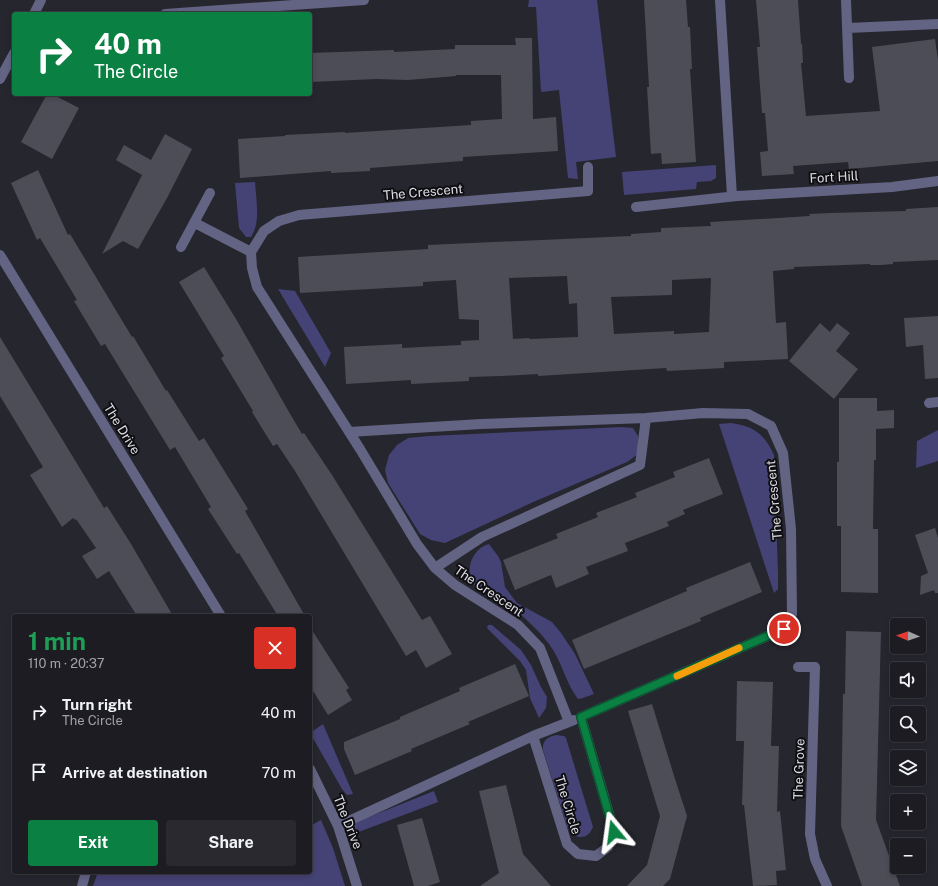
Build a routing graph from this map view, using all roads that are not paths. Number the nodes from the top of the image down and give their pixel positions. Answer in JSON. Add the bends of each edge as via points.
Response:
{"nodes":[{"id":1,"x":42,"y":0,"type":"edge"},
{"id":2,"x":364,"y":0,"type":"edge"},
{"id":3,"x":720,"y":0,"type":"edge"},
{"id":4,"x":846,"y":0,"type":"edge"},
{"id":5,"x":329,"y":1,"type":"edge"},
{"id":6,"x":35,"y":12,"type":"edge"},
{"id":7,"x":190,"y":12,"type":"edge"},
{"id":8,"x":938,"y":24,"type":"edge"},
{"id":9,"x":848,"y":28,"type":"junction"},
{"id":10,"x":12,"y":57,"type":"edge"},
{"id":11,"x":849,"y":78,"type":"dead end"},
{"id":12,"x":0,"y":79,"type":"edge"},
{"id":13,"x":588,"y":167,"type":"dead end"},
{"id":14,"x":938,"y":181,"type":"edge"},
{"id":15,"x":210,"y":193,"type":"dead end"},
{"id":16,"x":732,"y":196,"type":"junction"},
{"id":17,"x":636,"y":207,"type":"dead end"},
{"id":18,"x":195,"y":223,"type":"junction"},
{"id":19,"x":181,"y":247,"type":"dead end"},
{"id":20,"x":251,"y":252,"type":"junction"},
{"id":21,"x":0,"y":255,"type":"edge"},
{"id":22,"x":646,"y":418,"type":"junction"},
{"id":23,"x":349,"y":432,"type":"junction"},
{"id":24,"x":435,"y":568,"type":"junction"},
{"id":25,"x":220,"y":614,"type":"edge"},
{"id":26,"x":798,"y":667,"type":"dead end"},
{"id":27,"x":581,"y":717,"type":"junction"},
{"id":28,"x":569,"y":722,"type":"junction"},
{"id":29,"x":533,"y":736,"type":"junction"},
{"id":30,"x":312,"y":773,"type":"edge"},
{"id":31,"x":338,"y":826,"type":"junction"},
{"id":32,"x":85,"y":874,"type":"edge"},
{"id":33,"x":82,"y":886,"type":"edge"},
{"id":34,"x":358,"y":886,"type":"edge"},
{"id":35,"x":826,"y":886,"type":"edge"}],
"edges":[{"from":1,"to":6,"type":"street"},
{"from":2,"to":5,"type":"street"},
{"from":3,"to":16,"type":"street"},
{"from":4,"to":9,"type":"street"},
{"from":5,"to":7,"type":"street"},
{"from":8,"to":9,"type":"street"},
{"from":9,"to":11,"type":"street"},
{"from":10,"to":12,"type":"street"},
{"from":13,"to":20,"type":"street","name":"The Crescent","via":[[588,191],[299,215],[279,221],[264,231]]},
{"from":14,"to":16,"type":"street","name":"Fort Hill","via":[[892,187]]},
{"from":15,"to":18,"type":"street"},
{"from":16,"to":17,"type":"street","name":"Fort Hill"},
{"from":18,"to":19,"type":"street"},
{"from":18,"to":20,"type":"street"},
{"from":20,"to":23,"type":"street","name":"The Crescent","via":[[257,287]]},
{"from":21,"to":25,"type":"street","name":"The Drive"},
{"from":22,"to":23,"type":"street","name":"The Crescent"},
{"from":22,"to":24,"type":"street","name":"The Crescent","via":[[640,465],[482,537]]},
{"from":22,"to":27,"type":"street","name":"The Crescent","via":[[703,413],[748,414],[771,426],[783,453],[791,529],[792,614],[784,629]]},
{"from":23,"to":24,"type":"street","name":"The Crescent","via":[[417,544]]},
{"from":24,"to":28,"type":"street","name":"The Crescent","via":[[454,585],[518,625],[540,648]]},
{"from":26,"to":35,"type":"street","name":"The Grove","via":[[815,667],[810,834],[815,859]]},
{"from":27,"to":28,"type":"street"},
{"from":27,"to":29,"type":"street","name":"The Circle","via":[[614,832],[608,847],[596,856],[578,854],[567,844]]},
{"from":28,"to":29,"type":"street"},
{"from":29,"to":31,"type":"street"},
{"from":30,"to":31,"type":"street","name":"The Drive"},
{"from":31,"to":34,"type":"street","name":"The Drive"},
{"from":32,"to":33,"type":"street"}]}
